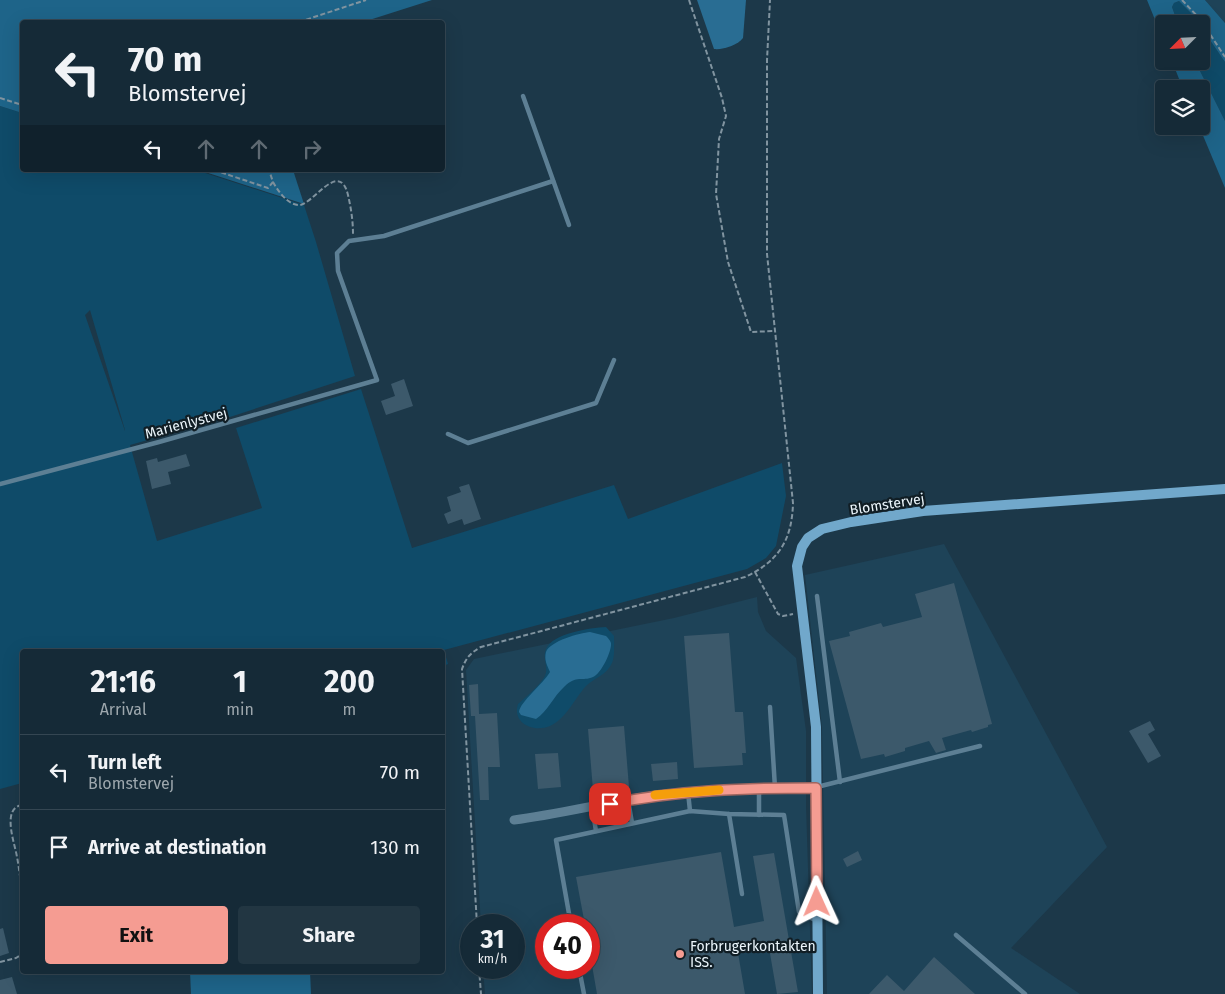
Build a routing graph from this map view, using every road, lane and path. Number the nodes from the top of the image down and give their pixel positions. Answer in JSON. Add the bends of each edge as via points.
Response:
{"nodes":[{"id":1,"x":366,"y":0,"type":"edge"},
{"id":2,"x":689,"y":0,"type":"edge"},
{"id":3,"x":770,"y":0,"type":"edge"},
{"id":4,"x":1182,"y":0,"type":"edge"},
{"id":5,"x":305,"y":20,"type":"edge"},
{"id":6,"x":1225,"y":57,"type":"edge"},
{"id":7,"x":523,"y":96,"type":"dead end"},
{"id":8,"x":0,"y":98,"type":"edge"},
{"id":9,"x":20,"y":104,"type":"edge"},
{"id":10,"x":220,"y":172,"type":"edge"},
{"id":11,"x":270,"y":172,"type":"edge"},
{"id":12,"x":553,"y":181,"type":"junction"},
{"id":13,"x":273,"y":182,"type":"junction"},
{"id":14,"x":569,"y":226,"type":"dead end"},
{"id":15,"x":350,"y":240,"type":"junction"},
{"id":16,"x":774,"y":331,"type":"junction"},
{"id":17,"x":614,"y":360,"type":"dead end"},
{"id":18,"x":448,"y":434,"type":"dead end"},
{"id":19,"x":0,"y":484,"type":"edge"},
{"id":20,"x":1225,"y":489,"type":"edge"},
{"id":21,"x":755,"y":572,"type":"junction"},
{"id":22,"x":817,"y":596,"type":"dead end"},
{"id":23,"x":802,"y":612,"type":"junction"},
{"id":24,"x":770,"y":707,"type":"dead end"},
{"id":25,"x":980,"y":746,"type":"dead end"},
{"id":26,"x":840,"y":782,"type":"junction"},
{"id":27,"x":775,"y":788,"type":"junction"},
{"id":28,"x":816,"y":788,"type":"junction"},
{"id":29,"x":758,"y":789,"type":"junction"},
{"id":30,"x":687,"y":792,"type":"junction"},
{"id":31,"x":628,"y":800,"type":"junction"},
{"id":32,"x":20,"y":805,"type":"edge"},
{"id":33,"x":592,"y":807,"type":"junction"},
{"id":34,"x":690,"y":811,"type":"junction"},
{"id":35,"x":729,"y":814,"type":"junction"},
{"id":36,"x":759,"y":814,"type":"junction"},
{"id":37,"x":514,"y":820,"type":"dead end"},
{"id":38,"x":632,"y":823,"type":"junction"},
{"id":39,"x":596,"y":831,"type":"junction"},
{"id":40,"x":20,"y":875,"type":"edge"},
{"id":41,"x":742,"y":894,"type":"dead end"},
{"id":42,"x":476,"y":914,"type":"edge"},
{"id":43,"x":569,"y":914,"type":"edge"},
{"id":44,"x":817,"y":921,"type":"junction"},
{"id":45,"x":956,"y":935,"type":"dead end"},
{"id":46,"x":20,"y":955,"type":"edge"},
{"id":47,"x":0,"y":962,"type":"edge"},
{"id":48,"x":480,"y":979,"type":"edge"},
{"id":49,"x":581,"y":979,"type":"edge"},
{"id":50,"x":481,"y":994,"type":"edge"},
{"id":51,"x":584,"y":994,"type":"edge"},
{"id":52,"x":818,"y":994,"type":"edge"},
{"id":53,"x":1025,"y":994,"type":"edge"}],
"edges":[{"from":1,"to":5,"type":"path"},
{"from":2,"to":16,"type":"path","via":[[726,116],[719,139],[716,194],[728,262],[751,332]]},
{"from":3,"to":16,"type":"path","via":[[766,254]]},
{"from":4,"to":6,"type":"path","via":[[1200,19]]},
{"from":7,"to":12,"type":"lane"},
{"from":8,"to":9,"type":"path"},
{"from":10,"to":13,"type":"path","via":[[268,188]]},
{"from":11,"to":13,"type":"path"},
{"from":12,"to":14,"type":"lane"},
{"from":12,"to":15,"type":"lane","via":[[384,236]]},
{"from":13,"to":15,"type":"path","via":[[287,200],[297,205],[304,204],[332,182],[341,184],[347,191],[352,217]]},
{"from":15,"to":19,"type":"lane","name":"Marienlystvej","via":[[337,253],[338,271],[376,380]]},
{"from":16,"to":21,"type":"path","via":[[793,503],[792,522],[787,539],[776,556]]},
{"from":17,"to":18,"type":"lane","via":[[596,403],[468,443]]},
{"from":20,"to":23,"type":"street","name":"Blomstervej","via":[[923,511],[822,529],[808,538],[797,566]]},
{"from":21,"to":23,"type":"path","via":[[778,614]]},
{"from":21,"to":42,"type":"path","via":[[480,647],[465,659],[462,669]]},
{"from":22,"to":26,"type":"lane"},
{"from":23,"to":28,"type":"street","name":"Blomstervej","via":[[816,727]]},
{"from":24,"to":27,"type":"lane"},
{"from":25,"to":26,"type":"lane"},
{"from":26,"to":28,"type":"lane"},
{"from":27,"to":28,"type":"street"},
{"from":27,"to":29,"type":"street"},
{"from":28,"to":44,"type":"street","name":"Blomstervej"},
{"from":29,"to":30,"type":"street"},
{"from":29,"to":36,"type":"lane"},
{"from":30,"to":31,"type":"street"},
{"from":30,"to":34,"type":"lane"},
{"from":31,"to":33,"type":"street"},
{"from":31,"to":38,"type":"lane"},
{"from":32,"to":40,"type":"path","via":[[12,813],[11,831]]},
{"from":33,"to":37,"type":"street"},
{"from":33,"to":39,"type":"lane"},
{"from":34,"to":35,"type":"lane"},
{"from":34,"to":38,"type":"lane"},
{"from":35,"to":36,"type":"lane"},
{"from":35,"to":41,"type":"lane"},
{"from":36,"to":44,"type":"lane","via":[[784,815],[799,912]]},
{"from":38,"to":39,"type":"lane"},
{"from":39,"to":43,"type":"lane","via":[[556,840]]},
{"from":44,"to":52,"type":"street","name":"Blomstervej"},
{"from":45,"to":53,"type":"lane"},
{"from":46,"to":47,"type":"path"},
{"from":48,"to":50,"type":"path"},
{"from":49,"to":51,"type":"lane"}]}
